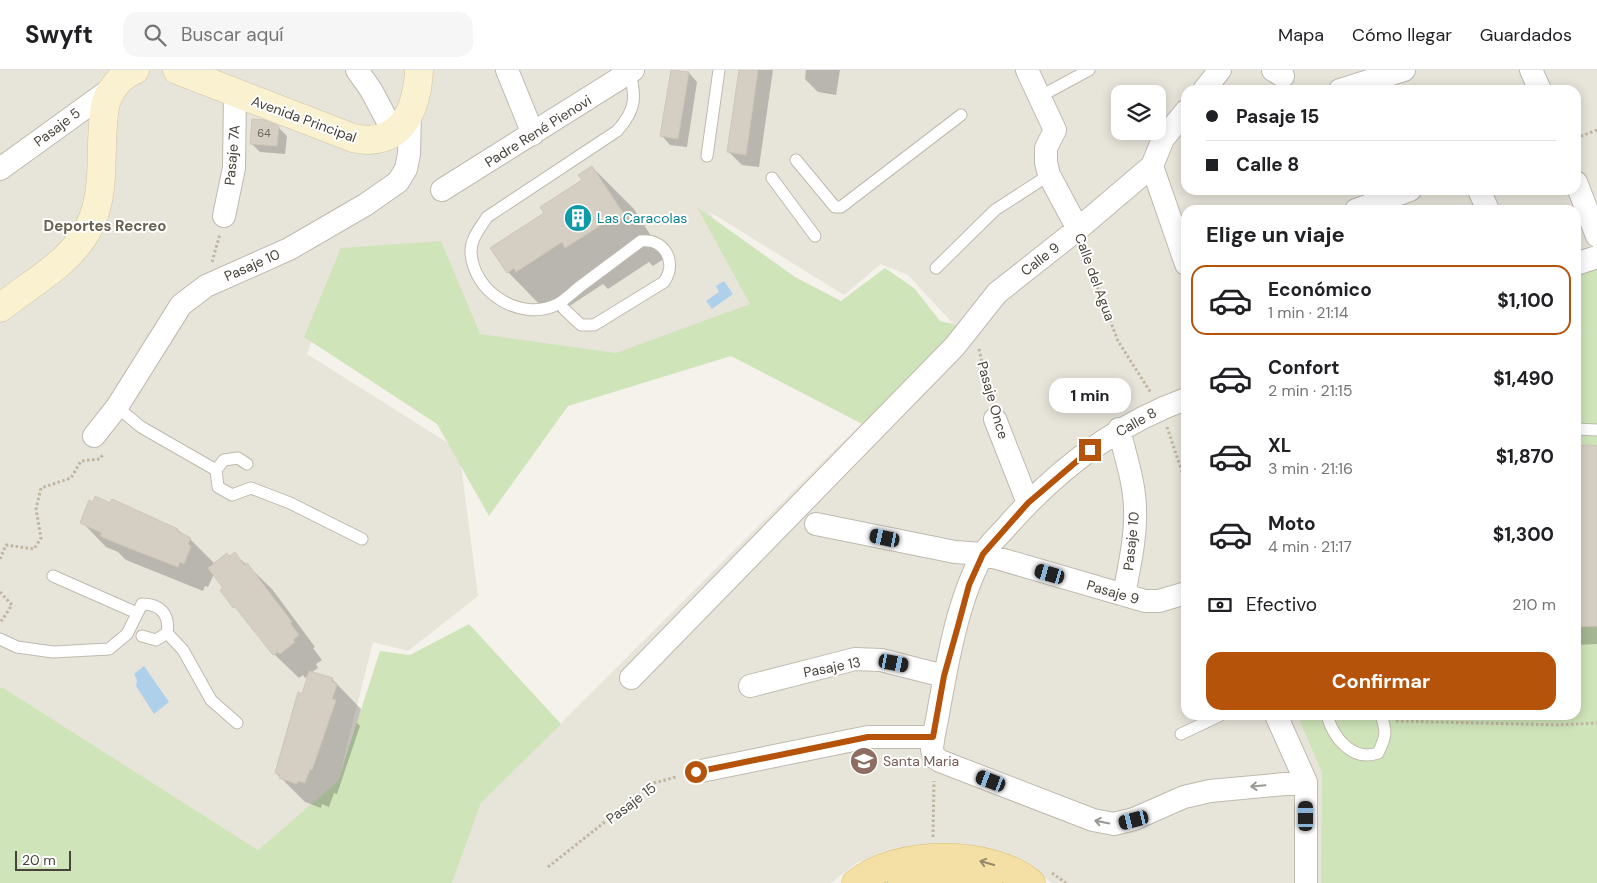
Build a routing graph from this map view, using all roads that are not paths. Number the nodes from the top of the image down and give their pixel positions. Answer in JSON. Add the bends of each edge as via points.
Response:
{"nodes":[{"id":1,"x":177,"y":70,"type":"edge"},
{"id":2,"x":357,"y":70,"type":"edge"},
{"id":3,"x":419,"y":70,"type":"edge"},
{"id":4,"x":507,"y":70,"type":"edge"},
{"id":5,"x":719,"y":70,"type":"edge"},
{"id":6,"x":1027,"y":70,"type":"edge"},
{"id":7,"x":1089,"y":70,"type":"edge"},
{"id":8,"x":1220,"y":70,"type":"edge"},
{"id":9,"x":1404,"y":70,"type":"edge"},
{"id":10,"x":1531,"y":70,"type":"edge"},
{"id":11,"x":631,"y":71,"type":"edge"},
{"id":12,"x":125,"y":78,"type":"edge"},
{"id":13,"x":1208,"y":85,"type":"edge"},
{"id":14,"x":1356,"y":85,"type":"edge"},
{"id":15,"x":1538,"y":85,"type":"edge"},
{"id":16,"x":236,"y":94,"type":"junction"},
{"id":17,"x":1039,"y":98,"type":"junction"},
{"id":18,"x":961,"y":115,"type":"dead end"},
{"id":19,"x":1181,"y":117,"type":"edge"},
{"id":20,"x":402,"y":123,"type":"junction"},
{"id":21,"x":533,"y":134,"type":"junction"},
{"id":22,"x":706,"y":156,"type":"dead end"},
{"id":23,"x":796,"y":160,"type":"dead end"},
{"id":24,"x":1152,"y":166,"type":"junction"},
{"id":25,"x":0,"y":169,"type":"edge"},
{"id":26,"x":1050,"y":175,"type":"junction"},
{"id":27,"x":772,"y":178,"type":"dead end"},
{"id":28,"x":442,"y":190,"type":"dead end"},
{"id":29,"x":1396,"y":195,"type":"edge"},
{"id":30,"x":1581,"y":195,"type":"edge"},
{"id":31,"x":1370,"y":205,"type":"edge"},
{"id":32,"x":224,"y":216,"type":"road end"},
{"id":33,"x":1078,"y":229,"type":"junction"},
{"id":34,"x":815,"y":236,"type":"dead end"},
{"id":35,"x":1597,"y":236,"type":"edge"},
{"id":36,"x":1181,"y":250,"type":"edge"},
{"id":37,"x":1597,"y":257,"type":"edge"},
{"id":38,"x":1581,"y":262,"type":"edge"},
{"id":39,"x":936,"y":268,"type":"dead end"},
{"id":40,"x":3,"y":310,"type":"edge"},
{"id":41,"x":564,"y":310,"type":"dead end"},
{"id":42,"x":1181,"y":401,"type":"edge"},
{"id":43,"x":117,"y":407,"type":"junction"},
{"id":44,"x":995,"y":419,"type":"road end"},
{"id":45,"x":1581,"y":429,"type":"edge"},
{"id":46,"x":1119,"y":430,"type":"junction"},
{"id":47,"x":1597,"y":430,"type":"edge"},
{"id":48,"x":99,"y":444,"type":"road end"},
{"id":49,"x":247,"y":464,"type":"dead end"},
{"id":50,"x":216,"y":470,"type":"junction"},
{"id":51,"x":1028,"y":503,"type":"junction"},
{"id":52,"x":816,"y":524,"type":"dead end"},
{"id":53,"x":362,"y":539,"type":"dead end"},
{"id":54,"x":983,"y":554,"type":"junction"},
{"id":55,"x":53,"y":576,"type":"dead end"},
{"id":56,"x":1124,"y":595,"type":"junction"},
{"id":57,"x":1181,"y":595,"type":"edge"},
{"id":58,"x":137,"y":613,"type":"junction"},
{"id":59,"x":167,"y":633,"type":"junction"},
{"id":60,"x":142,"y":636,"type":"dead end"},
{"id":61,"x":0,"y":638,"type":"edge"},
{"id":62,"x":944,"y":676,"type":"junction"},
{"id":63,"x":631,"y":678,"type":"dead end"},
{"id":64,"x":750,"y":686,"type":"dead end"},
{"id":65,"x":1210,"y":720,"type":"edge"},
{"id":66,"x":1278,"y":720,"type":"edge"},
{"id":67,"x":1329,"y":720,"type":"edge"},
{"id":68,"x":1383,"y":720,"type":"edge"},
{"id":69,"x":238,"y":723,"type":"dead end"},
{"id":70,"x":1181,"y":734,"type":"dead end"},
{"id":71,"x":934,"y":747,"type":"junction"},
{"id":72,"x":696,"y":772,"type":"road end"},
{"id":73,"x":1306,"y":782,"type":"junction"},
{"id":74,"x":856,"y":883,"type":"edge"},
{"id":75,"x":902,"y":883,"type":"edge"},
{"id":76,"x":988,"y":883,"type":"edge"},
{"id":77,"x":1031,"y":883,"type":"edge"},
{"id":78,"x":1306,"y":883,"type":"edge"}],
"edges":[{"from":1,"to":16,"type":"street","name":"Avenida Principal"},
{"from":2,"to":20,"type":"street"},
{"from":3,"to":20,"type":"street","via":[[418,87]]},
{"from":4,"to":21,"type":"street"},
{"from":5,"to":22,"type":"lane"},
{"from":6,"to":17,"type":"street","name":"Calle del Agua"},
{"from":7,"to":17,"type":"lane"},
{"from":8,"to":13,"type":"street"},
{"from":9,"to":14,"type":"street"},
{"from":10,"to":15,"type":"street"},
{"from":11,"to":21,"type":"street","name":"Padre René Pienovi"},
{"from":11,"to":41,"type":"lane","via":[[633,105],[629,117],[617,131],[487,217],[471,250],[476,274],[498,299],[519,308],[537,309],[557,304],[641,241],[650,240],[658,244],[671,263],[670,273],[664,282],[594,326],[580,325]]},
{"from":12,"to":25,"type":"street","name":"Pasaje 5"},
{"from":12,"to":40,"type":"street","via":[[105,107],[100,188],[89,228],[70,254]]},
{"from":16,"to":20,"type":"street","name":"Avenida Principal","via":[[358,139],[374,140]]},
{"from":16,"to":32,"type":"street","name":"Pasaje 7A","via":[[234,168]]},
{"from":17,"to":26,"type":"street","name":"Calle del Agua","via":[[1055,130],[1044,153]]},
{"from":18,"to":23,"type":"lane","via":[[841,207],[835,207]]},
{"from":19,"to":24,"type":"street","name":"Calle 9","via":[[1163,139]]},
{"from":20,"to":43,"type":"street","name":"Pasaje 10","via":[[409,154],[398,182],[289,249],[206,286],[182,305]]},
{"from":21,"to":28,"type":"street","name":"Padre René Pienovi"},
{"from":24,"to":33,"type":"street","name":"Calle 9"},
{"from":24,"to":36,"type":"street"},
{"from":26,"to":33,"type":"street","name":"Calle del Agua"},
{"from":26,"to":39,"type":"lane","via":[[995,210]]},
{"from":27,"to":34,"type":"lane"},
{"from":29,"to":31,"type":"street"},
{"from":30,"to":35,"type":"street"},
{"from":33,"to":63,"type":"street","name":"Calle 9","via":[[997,292],[955,346]]},
{"from":37,"to":38,"type":"street"},
{"from":42,"to":46,"type":"street","name":"Calle 8"},
{"from":43,"to":48,"type":"street","name":"Pasaje 10"},
{"from":43,"to":50,"type":"lane","via":[[142,426]]},
{"from":44,"to":51,"type":"street","name":"Pasaje Once"},
{"from":45,"to":47,"type":"lane"},
{"from":46,"to":51,"type":"street","name":"Calle 8","via":[[1076,460]]},
{"from":46,"to":56,"type":"street","name":"Pasaje 10","via":[[1131,476],[1135,508],[1135,535]]},
{"from":49,"to":50,"type":"lane","via":[[238,458],[224,460]]},
{"from":50,"to":53,"type":"lane","via":[[218,487],[232,496],[251,488],[290,503]]},
{"from":51,"to":54,"type":"street","name":"Calle 8"},
{"from":52,"to":54,"type":"street","name":"Pasaje 9","via":[[955,552]]},
{"from":54,"to":56,"type":"street","name":"Pasaje 9"},
{"from":54,"to":62,"type":"street","name":"Calle 8","via":[[969,585]]},
{"from":55,"to":58,"type":"lane"},
{"from":56,"to":57,"type":"street","name":"Pasaje 9","via":[[1159,602]]},
{"from":58,"to":59,"type":"lane","via":[[142,604],[153,604],[165,612],[169,623]]},
{"from":58,"to":61,"type":"lane","via":[[127,634],[109,649],[53,652],[16,647]]},
{"from":59,"to":60,"type":"lane","via":[[156,640]]},
{"from":59,"to":69,"type":"lane","via":[[183,650],[211,700]]},
{"from":62,"to":64,"type":"street","name":"Pasaje 13","via":[[882,660],[855,659]]},
{"from":62,"to":71,"type":"street","name":"Calle 8"},
{"from":65,"to":70,"type":"lane"},
{"from":66,"to":73,"type":"street"},
{"from":67,"to":68,"type":"lane","via":[[1334,733],[1346,747],[1357,755],[1368,757],[1378,753],[1386,737]]},
{"from":71,"to":72,"type":"street","via":[[868,737]]},
{"from":73,"to":71,"type":"street","one_way":true,"via":[[1210,791],[1192,795],[1134,820],[1114,824],[1084,816],[940,762]]},
{"from":73,"to":78,"type":"street"},
{"from":77,"to":74,"type":"main road","one_way":true,"via":[[1021,875],[985,861],[943,856],[905,862],[865,876]]},
{"from":75,"to":76,"type":"main road","via":[[942,876]]}]}
